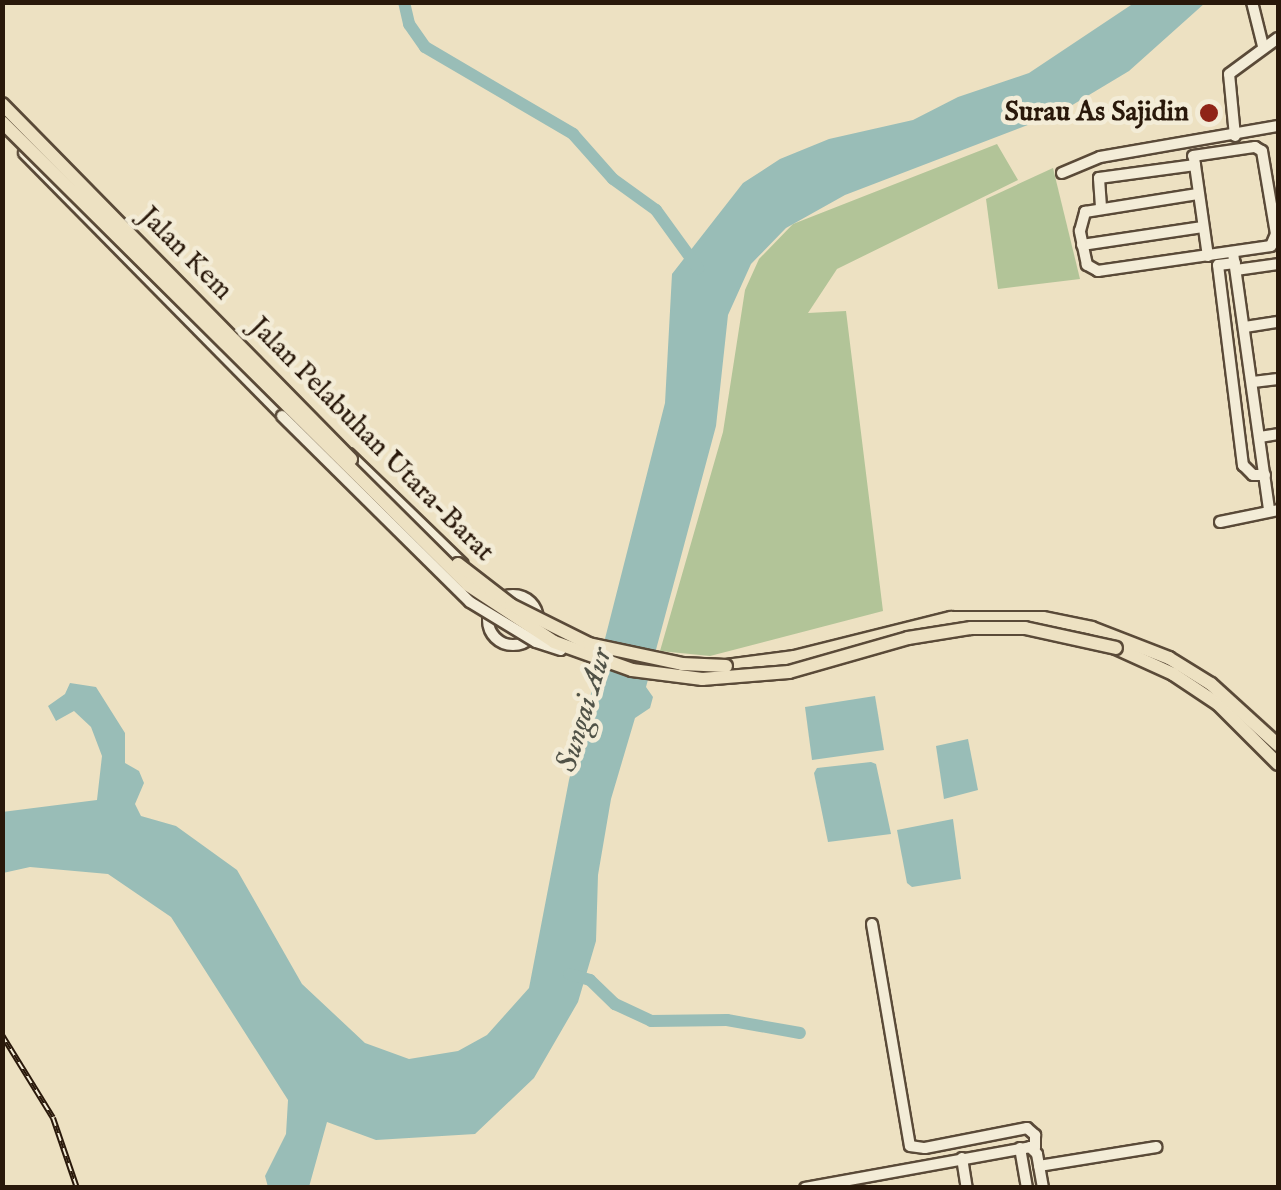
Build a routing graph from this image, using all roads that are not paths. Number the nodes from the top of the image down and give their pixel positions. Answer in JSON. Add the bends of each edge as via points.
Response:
{"nodes":[{"id":1,"x":1252,"y":2,"type":"edge"},
{"id":2,"x":1278,"y":38,"type":"edge"},
{"id":3,"x":1263,"y":46,"type":"junction"},
{"id":4,"x":2,"y":102,"type":"edge"},
{"id":5,"x":2,"y":122,"type":"edge"},
{"id":6,"x":1278,"y":126,"type":"edge"},
{"id":7,"x":2,"y":131,"type":"edge"},
{"id":8,"x":1235,"y":136,"type":"junction"},
{"id":9,"x":1191,"y":142,"type":"junction"},
{"id":10,"x":1194,"y":160,"type":"junction"},
{"id":11,"x":1062,"y":172,"type":"dead end"},
{"id":12,"x":1198,"y":194,"type":"junction"},
{"id":13,"x":1101,"y":207,"type":"junction"},
{"id":14,"x":1203,"y":227,"type":"junction"},
{"id":15,"x":1082,"y":244,"type":"junction"},
{"id":16,"x":1208,"y":256,"type":"junction"},
{"id":17,"x":1235,"y":262,"type":"junction"},
{"id":18,"x":1278,"y":264,"type":"edge"},
{"id":19,"x":1278,"y":322,"type":"edge"},
{"id":20,"x":1245,"y":327,"type":"junction"},
{"id":21,"x":1278,"y":379,"type":"edge"},
{"id":22,"x":1253,"y":382,"type":"junction"},
{"id":23,"x":282,"y":416,"type":"junction"},
{"id":24,"x":1278,"y":434,"type":"edge"},
{"id":25,"x":1260,"y":436,"type":"junction"},
{"id":26,"x":337,"y":440,"type":"junction"},
{"id":27,"x":1265,"y":475,"type":"junction"},
{"id":28,"x":1273,"y":490,"type":"edge"},
{"id":29,"x":1274,"y":510,"type":"edge"},
{"id":30,"x":1220,"y":522,"type":"dead end"},
{"id":31,"x":502,"y":597,"type":"junction"},
{"id":32,"x":490,"y":609,"type":"junction"},
{"id":33,"x":1119,"y":643,"type":"junction"},
{"id":34,"x":586,"y":650,"type":"junction"},
{"id":35,"x":1278,"y":745,"type":"edge"},
{"id":36,"x":1278,"y":764,"type":"edge"},
{"id":37,"x":872,"y":924,"type":"dead end"},
{"id":38,"x":1156,"y":1147,"type":"dead end"},
{"id":39,"x":1020,"y":1148,"type":"junction"},
{"id":40,"x":1035,"y":1148,"type":"junction"},
{"id":41,"x":962,"y":1158,"type":"junction"},
{"id":42,"x":1039,"y":1166,"type":"junction"},
{"id":43,"x":805,"y":1188,"type":"edge"},
{"id":44,"x":967,"y":1188,"type":"edge"},
{"id":45,"x":1026,"y":1188,"type":"edge"},
{"id":46,"x":1043,"y":1188,"type":"edge"}],
"edges":[{"from":1,"to":3,"type":"street"},
{"from":2,"to":3,"type":"street"},
{"from":3,"to":8,"type":"street","via":[[1228,77]]},
{"from":4,"to":26,"type":"street","name":"Jalan Kem"},
{"from":4,"to":34,"type":"main road","name":"Jalan Pelabuhan Utara-Barat","bridge":true,"via":[[461,567]]},
{"from":5,"to":34,"type":"main road","name":"Jalan Pelabuhan Utara-Barat","bridge":true,"via":[[468,586],[526,626]]},
{"from":6,"to":8,"type":"street"},
{"from":7,"to":23,"type":"street","name":"Jalan Kem"},
{"from":8,"to":9,"type":"street"},
{"from":9,"to":10,"type":"street"},
{"from":9,"to":11,"type":"street","via":[[1100,157]]},
{"from":10,"to":12,"type":"street"},
{"from":10,"to":13,"type":"street","via":[[1099,178]]},
{"from":10,"to":17,"type":"street","via":[[1262,150],[1276,240]]},
{"from":12,"to":13,"type":"street"},
{"from":12,"to":14,"type":"street"},
{"from":13,"to":15,"type":"street","via":[[1080,218]]},
{"from":14,"to":15,"type":"street"},
{"from":14,"to":16,"type":"street"},
{"from":15,"to":16,"type":"street","via":[[1087,265],[1098,270]]},
{"from":16,"to":17,"type":"street"},
{"from":17,"to":18,"type":"street"},
{"from":17,"to":20,"type":"street"},
{"from":17,"to":27,"type":"street","via":[[1218,264],[1244,465],[1253,475]]},
{"from":19,"to":20,"type":"street"},
{"from":20,"to":22,"type":"street"},
{"from":21,"to":22,"type":"street"},
{"from":22,"to":25,"type":"street"},
{"from":23,"to":32,"type":"street","name":"Jalan Kem"},
{"from":23,"to":34,"type":"street","name":"Jalan Kem","bridge":true,"via":[[470,602],[536,642]]},
{"from":24,"to":25,"type":"street"},
{"from":25,"to":27,"type":"street"},
{"from":26,"to":31,"type":"street","name":"Jalan Kem"},
{"from":26,"to":34,"type":"street","name":"Jalan Kem","bridge":true,"via":[[488,581]]},
{"from":27,"to":28,"type":"street"},
{"from":28,"to":29,"type":"street"},
{"from":29,"to":30,"type":"street"},
{"from":31,"to":32,"type":"street"},
{"from":31,"to":32,"type":"street","via":[[518,595],[532,603],[539,618],[529,640],[507,645],[494,638]]},
{"from":33,"to":34,"type":"main road","name":"Jalan Pelabuhan Utara-Barat","bridge":true,"via":[[1056,620],[976,616],[726,666]]},
{"from":33,"to":35,"type":"main road","name":"Jalan Pelabuhan Utara-Barat","via":[[1169,658],[1211,684]]},
{"from":33,"to":36,"type":"main road","name":"Jalan Pelabuhan Utara-Barat","via":[[1207,696]]},
{"from":37,"to":40,"type":"street","via":[[910,1146],[1027,1128]]},
{"from":38,"to":42,"type":"street"},
{"from":39,"to":40,"type":"street"},
{"from":39,"to":41,"type":"street"},
{"from":39,"to":45,"type":"street"},
{"from":40,"to":42,"type":"street"},
{"from":41,"to":43,"type":"street"},
{"from":41,"to":44,"type":"street"},
{"from":42,"to":46,"type":"street"}]}
